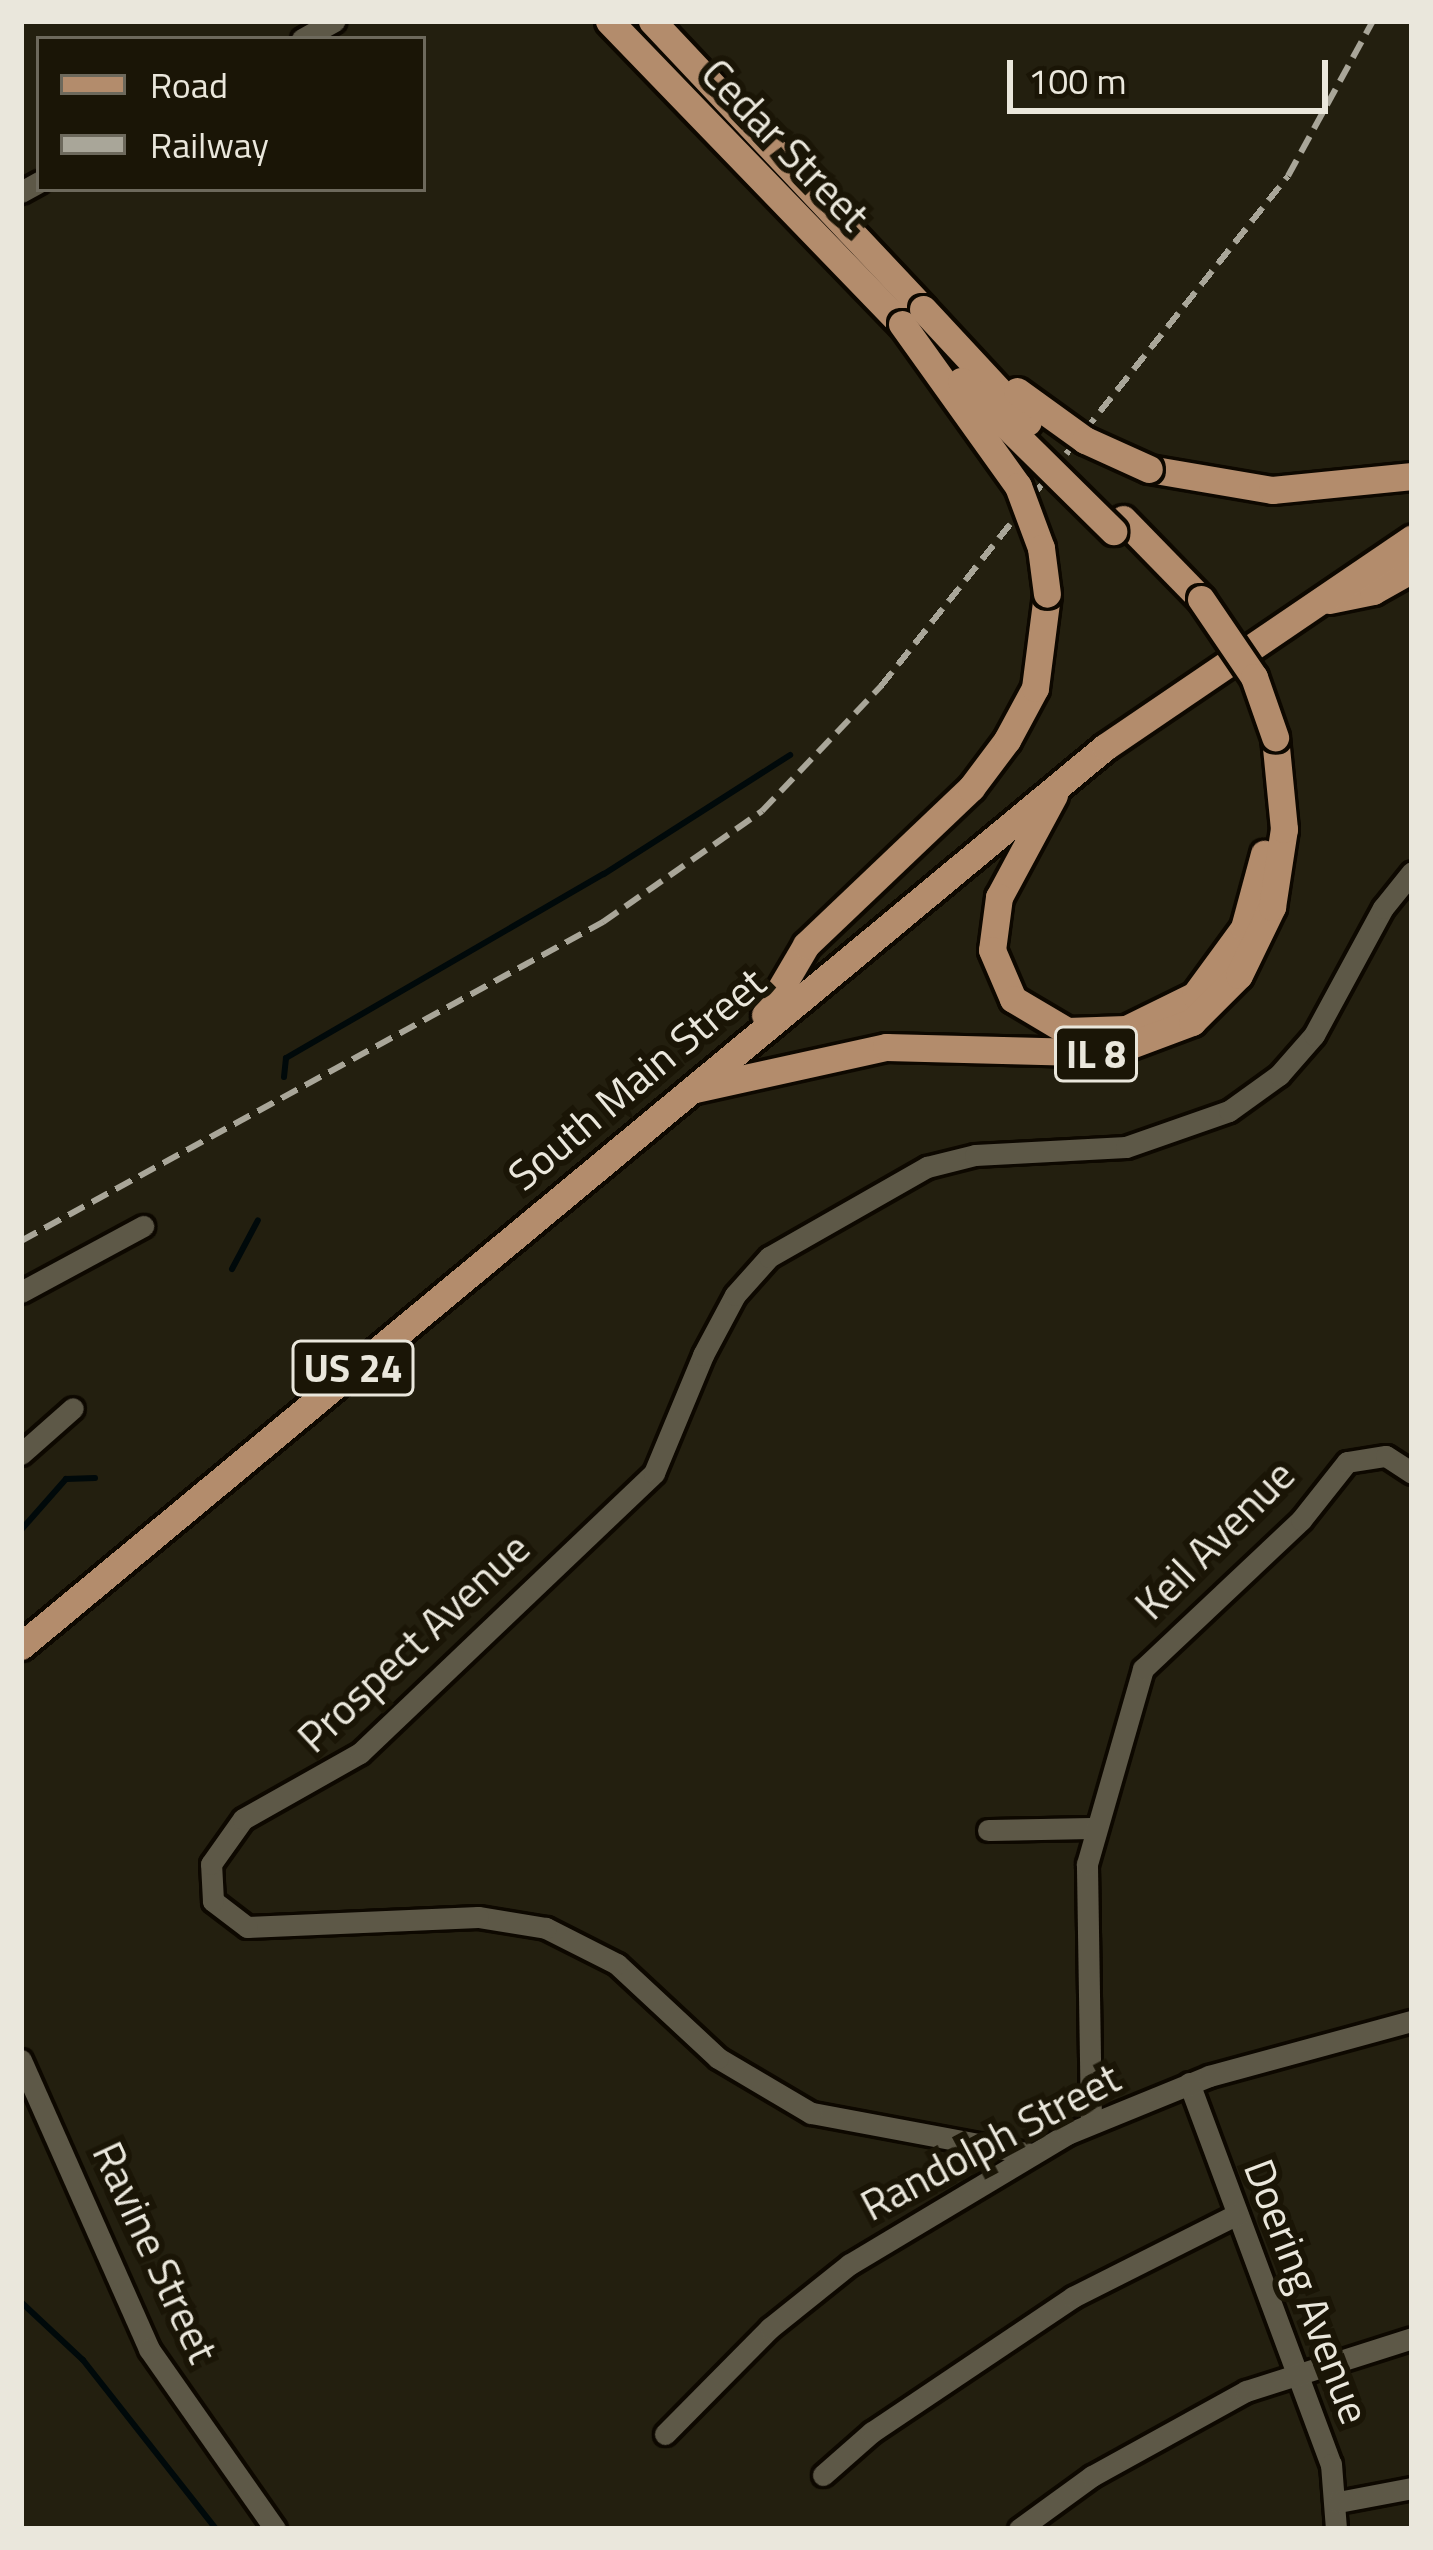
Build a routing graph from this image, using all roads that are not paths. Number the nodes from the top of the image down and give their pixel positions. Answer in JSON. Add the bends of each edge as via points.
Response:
{"nodes":[{"id":1,"x":334,"y":21,"type":"edge"},
{"id":2,"x":652,"y":21,"type":"edge"},
{"id":3,"x":616,"y":29,"type":"edge"},
{"id":4,"x":307,"y":36,"type":"edge"},
{"id":5,"x":913,"y":317,"type":"junction"},
{"id":6,"x":1412,"y":476,"type":"edge"},
{"id":7,"x":1412,"y":538,"type":"edge"},
{"id":8,"x":1412,"y":569,"type":"edge"},
{"id":9,"x":1324,"y":601,"type":"junction"},
{"id":10,"x":1266,"y":740,"type":"junction"},
{"id":11,"x":1060,"y":784,"type":"junction"},
{"id":12,"x":1412,"y":872,"type":"edge"},
{"id":13,"x":754,"y":1034,"type":"junction"},
{"id":14,"x":685,"y":1091,"type":"junction"},
{"id":15,"x":143,"y":1226,"type":"dead end"},
{"id":16,"x":21,"y":1292,"type":"edge"},
{"id":17,"x":73,"y":1408,"type":"dead end"},
{"id":18,"x":21,"y":1454,"type":"edge"},
{"id":19,"x":1412,"y":1473,"type":"edge"},
{"id":20,"x":21,"y":1646,"type":"edge"},
{"id":21,"x":1093,"y":1828,"type":"junction"},
{"id":22,"x":988,"y":1830,"type":"dead end"},
{"id":23,"x":1412,"y":2021,"type":"edge"},
{"id":24,"x":21,"y":2060,"type":"edge"},
{"id":25,"x":1189,"y":2083,"type":"junction"},
{"id":26,"x":1091,"y":2122,"type":"junction"},
{"id":27,"x":1031,"y":2154,"type":"junction"},
{"id":28,"x":1237,"y":2213,"type":"junction"},
{"id":29,"x":1412,"y":2338,"type":"edge"},
{"id":30,"x":1296,"y":2373,"type":"junction"},
{"id":31,"x":665,"y":2434,"type":"dead end"},
{"id":32,"x":823,"y":2475,"type":"dead end"},
{"id":33,"x":1412,"y":2488,"type":"edge"},
{"id":34,"x":1338,"y":2502,"type":"junction"},
{"id":35,"x":275,"y":2529,"type":"edge"},
{"id":36,"x":1019,"y":2529,"type":"edge"},
{"id":37,"x":1336,"y":2529,"type":"edge"}],
"edges":[{"from":1,"to":4,"type":"street"},
{"from":2,"to":5,"type":"main road","name":"Cedar Street","number":"IL 8"},
{"from":3,"to":5,"type":"main road","name":"Cedar Street","number":"IL 8"},
{"from":5,"to":6,"type":"main road","number":"IL 8","bridge":true,"via":[[1063,426],[1149,470],[1272,490]]},
{"from":5,"to":10,"type":"main road","number":"IL 8","bridge":true,"via":[[1194,604]]},
{"from":5,"to":13,"type":"main road","bridge":true,"via":[[1018,486],[1041,548],[1047,594],[1035,688],[971,788],[806,945]]},
{"from":7,"to":9,"type":"main road","name":"South Main Street"},
{"from":8,"to":9,"type":"main road","name":"South Main Street","number":"US 24","via":[[1372,591]]},
{"from":9,"to":11,"type":"main road","name":"South Main Street","number":"US 24"},
{"from":10,"to":11,"type":"main road","number":"IL 8","via":[[1265,851],[1244,928],[1195,995],[1126,1029],[1052,1027],[1013,999],[994,961],[994,910]]},
{"from":10,"to":14,"type":"main road","number":"IL 8","via":[[1284,830],[1272,907],[1229,989],[1192,1022],[1109,1053],[886,1047]]},
{"from":11,"to":13,"type":"main road","name":"South Main Street","number":"US 24"},
{"from":12,"to":27,"type":"street","name":"Prospect Avenue","via":[[1383,908],[1338,1000],[1279,1076],[1228,1112],[1152,1142],[927,1167],[770,1257],[735,1295],[654,1472],[360,1753],[242,1819],[211,1864],[213,1901],[248,1927],[478,1917],[546,1928],[617,1964],[718,2058],[811,2113]]},
{"from":13,"to":14,"type":"main road","name":"South Main Street","number":"US 24"},
{"from":14,"to":20,"type":"main road","name":"South Main Street","number":"US 24"},
{"from":15,"to":16,"type":"street"},
{"from":17,"to":18,"type":"street"},
{"from":19,"to":21,"type":"street","name":"Keil Avenue","via":[[1386,1456],[1338,1469],[1301,1520],[1150,1658]]},
{"from":21,"to":22,"type":"street"},
{"from":21,"to":26,"type":"street","name":"Keil Avenue","via":[[1084,1902]]},
{"from":23,"to":25,"type":"street","name":"Randolph Street"},
{"from":24,"to":35,"type":"street","name":"Ravine Street","via":[[149,2350]]},
{"from":25,"to":26,"type":"street","name":"Randolph Street"},
{"from":25,"to":28,"type":"street","name":"Doering Avenue"},
{"from":26,"to":27,"type":"street","name":"Randolph Street"},
{"from":27,"to":31,"type":"street","name":"Randolph Street","via":[[850,2264],[770,2328]]},
{"from":28,"to":30,"type":"street","name":"Doering Avenue"},
{"from":28,"to":32,"type":"street","via":[[1073,2297],[872,2432]]},
{"from":29,"to":30,"type":"street"},
{"from":30,"to":34,"type":"street","name":"Doering Avenue"},
{"from":30,"to":36,"type":"street","via":[[1150,2441]]},
{"from":33,"to":34,"type":"street"},
{"from":34,"to":37,"type":"street","name":"Doering Avenue"}]}
